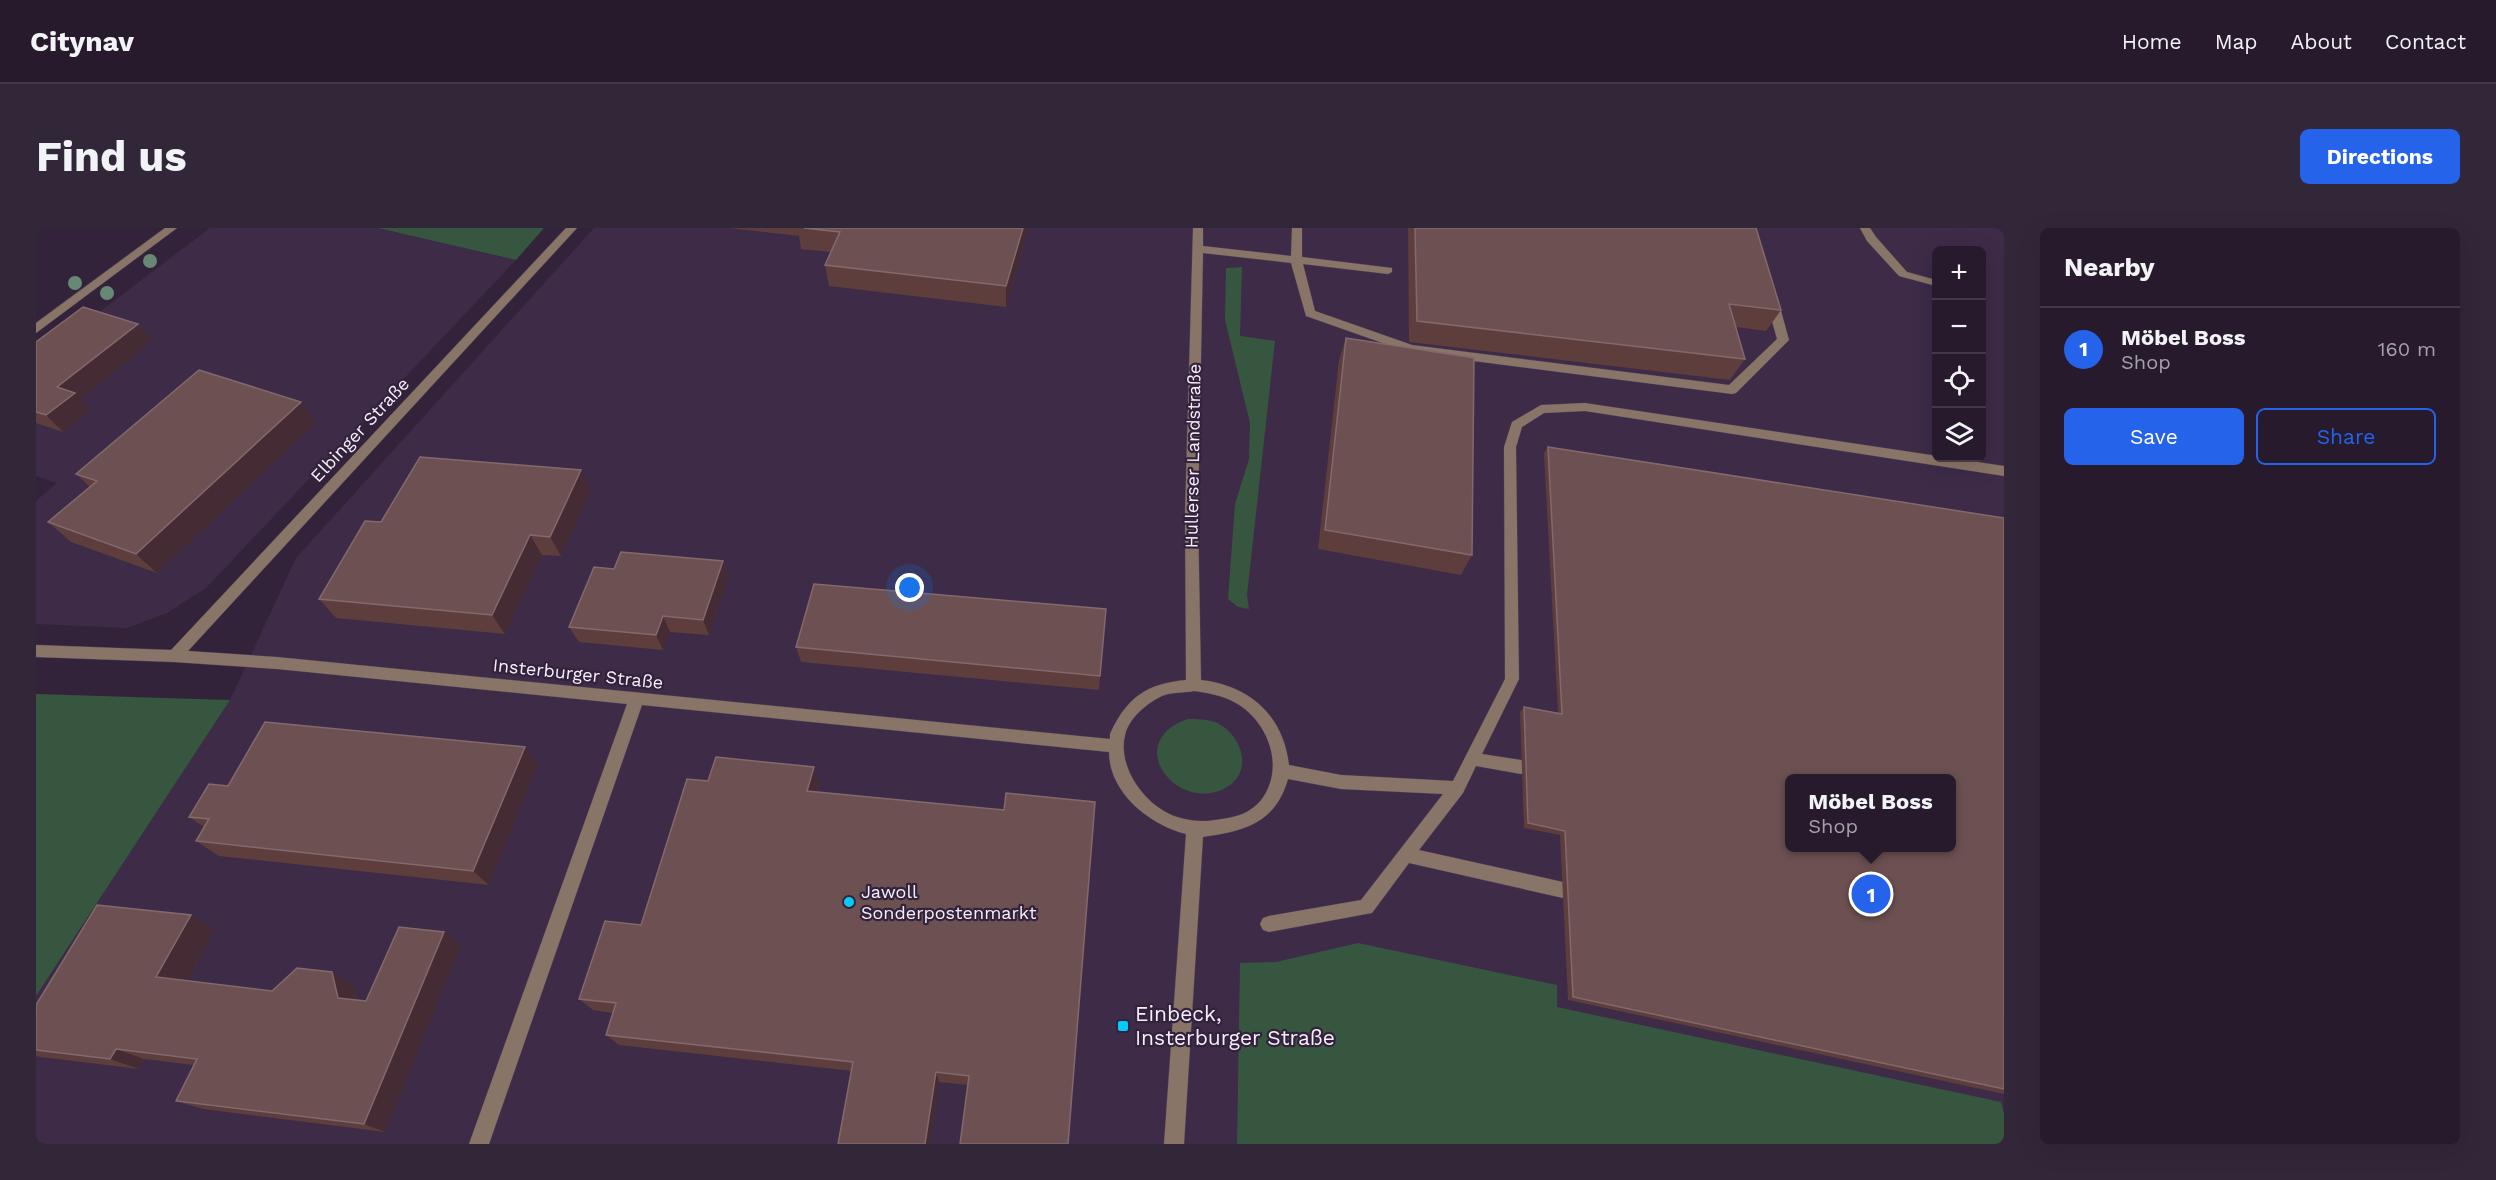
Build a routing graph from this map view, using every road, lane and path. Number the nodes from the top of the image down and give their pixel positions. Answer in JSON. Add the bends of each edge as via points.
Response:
{"nodes":[{"id":1,"x":172,"y":228,"type":"edge"},
{"id":2,"x":572,"y":228,"type":"edge"},
{"id":3,"x":1198,"y":228,"type":"edge"},
{"id":4,"x":1297,"y":228,"type":"edge"},
{"id":5,"x":1865,"y":228,"type":"edge"},
{"id":6,"x":1198,"y":249,"type":"junction"},
{"id":7,"x":1296,"y":260,"type":"junction"},
{"id":8,"x":1388,"y":270,"type":"dead end"},
{"id":9,"x":1932,"y":282,"type":"edge"},
{"id":10,"x":1767,"y":284,"type":"edge"},
{"id":11,"x":36,"y":329,"type":"edge"},
{"id":12,"x":2004,"y":471,"type":"edge"},
{"id":13,"x":36,"y":651,"type":"edge"},
{"id":14,"x":174,"y":656,"type":"junction"},
{"id":15,"x":1194,"y":685,"type":"junction"},
{"id":16,"x":636,"y":700,"type":"junction"},
{"id":17,"x":1116,"y":746,"type":"junction"},
{"id":18,"x":1472,"y":759,"type":"junction"},
{"id":19,"x":1521,"y":767,"type":"dead end"},
{"id":20,"x":1282,"y":771,"type":"junction"},
{"id":21,"x":1457,"y":788,"type":"junction"},
{"id":22,"x":1195,"y":829,"type":"junction"},
{"id":23,"x":1407,"y":855,"type":"junction"},
{"id":24,"x":1563,"y":890,"type":"dead end"},
{"id":25,"x":1269,"y":924,"type":"dead end"},
{"id":26,"x":479,"y":1144,"type":"edge"},
{"id":27,"x":1174,"y":1144,"type":"edge"}],
"edges":[{"from":1,"to":11,"type":"street"},
{"from":2,"to":14,"type":"street","name":"Elbinger Straße"},
{"from":3,"to":6,"type":"street","name":"Hullerser Landstraße"},
{"from":4,"to":7,"type":"street"},
{"from":5,"to":9,"type":"street","via":[[1903,274]]},
{"from":6,"to":7,"type":"street"},
{"from":6,"to":15,"type":"street","name":"Hullerser Landstraße","via":[[1192,438]]},
{"from":7,"to":8,"type":"street"},
{"from":7,"to":10,"type":"street","via":[[1310,313],[1411,350],[1732,390],[1783,340]]},
{"from":12,"to":18,"type":"street","via":[[1586,408],[1541,409],[1516,425],[1510,447],[1512,679]]},
{"from":13,"to":14,"type":"street","name":"Insterburger Straße"},
{"from":14,"to":16,"type":"street","name":"Insterburger Straße"},
{"from":15,"to":17,"type":"street","via":[[1160,691],[1138,704],[1123,722]]},
{"from":15,"to":20,"type":"street","via":[[1238,696],[1260,712],[1275,733]]},
{"from":16,"to":17,"type":"street","name":"Insterburger Straße"},
{"from":16,"to":26,"type":"street"},
{"from":17,"to":22,"type":"street","via":[[1118,768],[1128,789],[1145,808],[1167,822]]},
{"from":18,"to":19,"type":"street"},
{"from":18,"to":21,"type":"street"},
{"from":20,"to":21,"type":"street","via":[[1341,782]]},
{"from":20,"to":22,"type":"street","via":[[1281,782],[1269,804],[1248,820],[1222,829]]},
{"from":21,"to":23,"type":"street"},
{"from":22,"to":27,"type":"street"},
{"from":23,"to":24,"type":"street"},
{"from":23,"to":25,"type":"street","via":[[1366,907]]}]}
